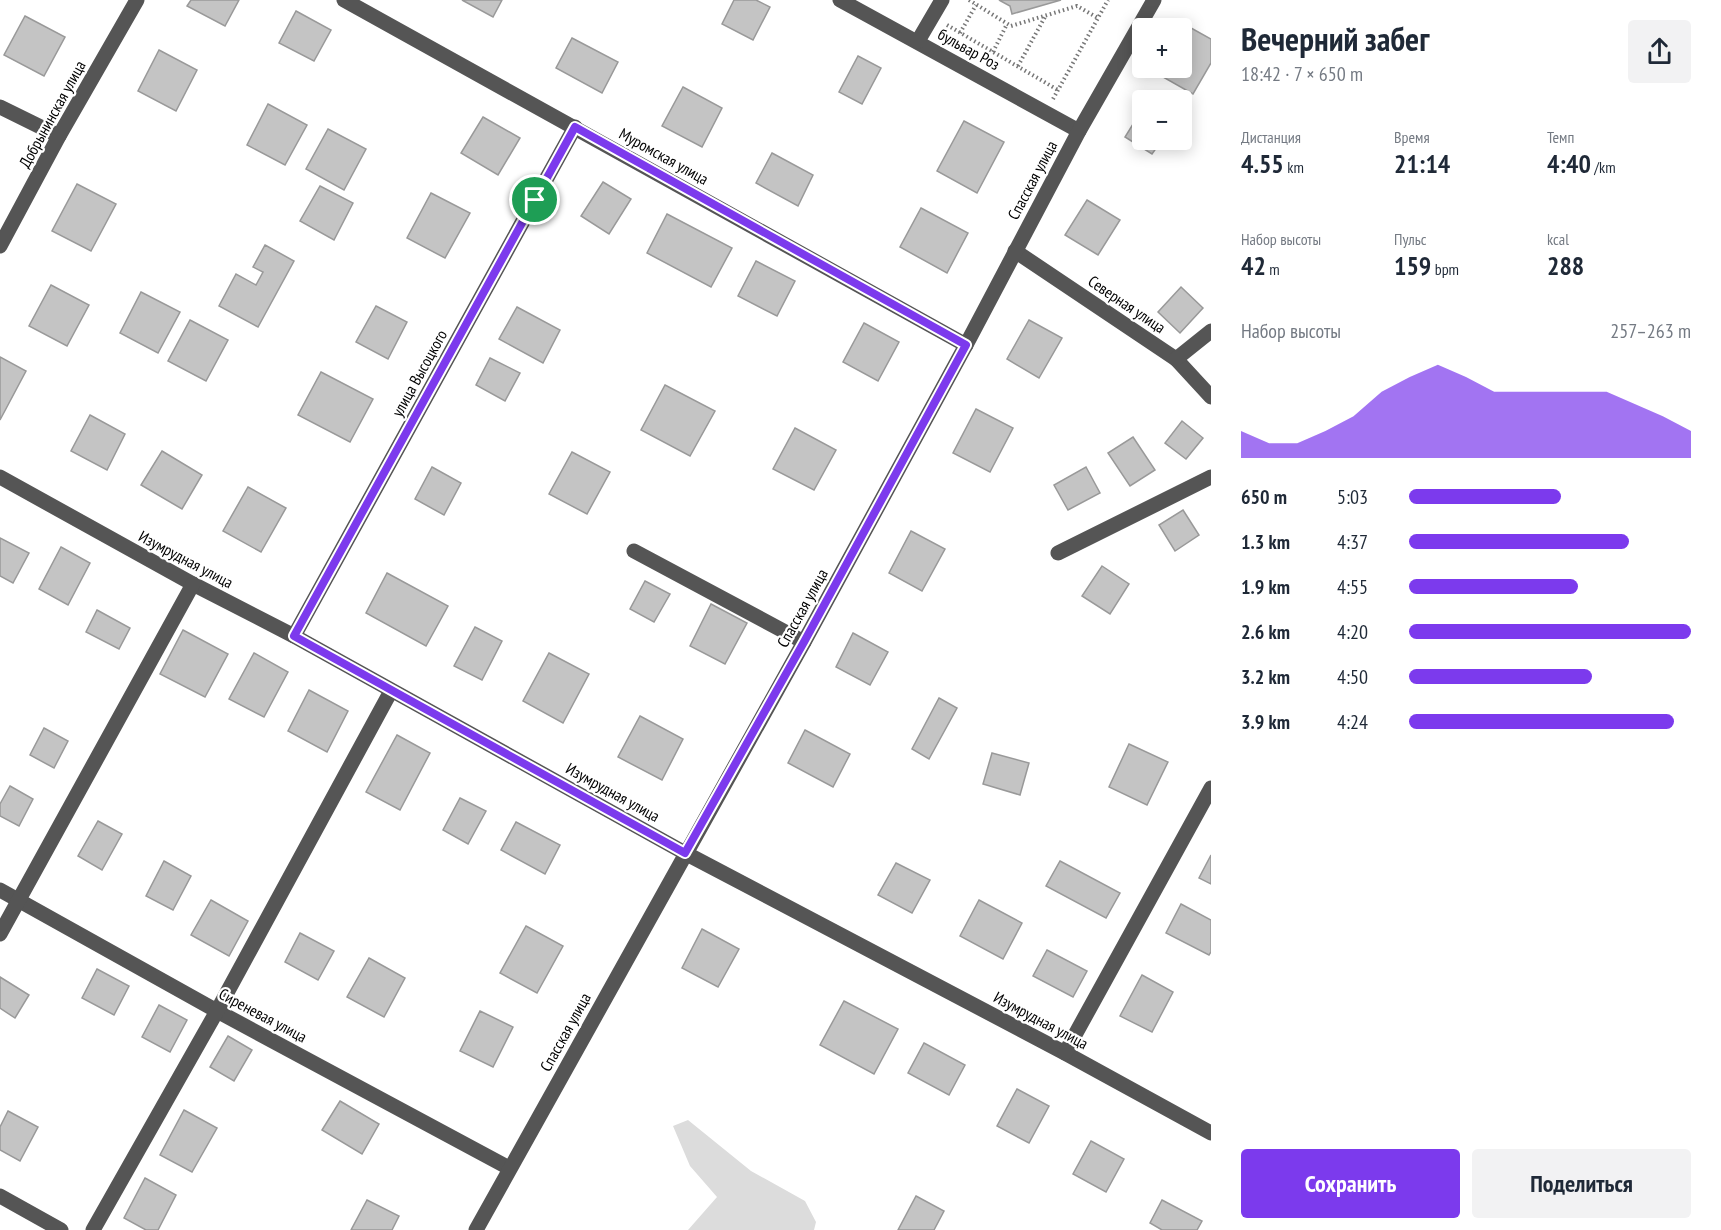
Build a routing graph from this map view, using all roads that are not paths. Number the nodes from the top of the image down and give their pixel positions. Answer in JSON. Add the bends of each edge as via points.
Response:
{"nodes":[{"id":1,"x":137,"y":0,"type":"edge"},
{"id":2,"x":344,"y":0,"type":"edge"},
{"id":3,"x":840,"y":0,"type":"edge"},
{"id":4,"x":942,"y":0,"type":"edge"},
{"id":5,"x":1154,"y":0,"type":"edge"},
{"id":6,"x":918,"y":41,"type":"junction"},
{"id":7,"x":0,"y":107,"type":"edge"},
{"id":8,"x":575,"y":127,"type":"junction"},
{"id":9,"x":1079,"y":131,"type":"junction"},
{"id":10,"x":59,"y":136,"type":"junction"},
{"id":11,"x":0,"y":246,"type":"edge"},
{"id":12,"x":1014,"y":251,"type":"junction"},
{"id":13,"x":1211,"y":331,"type":"edge"},
{"id":14,"x":966,"y":345,"type":"junction"},
{"id":15,"x":1176,"y":359,"type":"junction"},
{"id":16,"x":1211,"y":397,"type":"edge"},
{"id":17,"x":0,"y":477,"type":"edge"},
{"id":18,"x":1211,"y":477,"type":"edge"},
{"id":19,"x":634,"y":551,"type":"dead end"},
{"id":20,"x":1058,"y":553,"type":"dead end"},
{"id":21,"x":193,"y":584,"type":"junction"},
{"id":22,"x":294,"y":636,"type":"junction"},
{"id":23,"x":804,"y":642,"type":"junction"},
{"id":24,"x":391,"y":691,"type":"junction"},
{"id":25,"x":1211,"y":788,"type":"edge"},
{"id":26,"x":685,"y":853,"type":"junction"},
{"id":27,"x":0,"y":891,"type":"edge"},
{"id":28,"x":18,"y":900,"type":"junction"},
{"id":29,"x":0,"y":934,"type":"edge"},
{"id":30,"x":217,"y":1011,"type":"junction"},
{"id":31,"x":1065,"y":1053,"type":"junction"},
{"id":32,"x":1211,"y":1133,"type":"edge"},
{"id":33,"x":510,"y":1168,"type":"junction"},
{"id":34,"x":0,"y":1197,"type":"edge"},
{"id":35,"x":61,"y":1230,"type":"edge"},
{"id":36,"x":93,"y":1230,"type":"edge"},
{"id":37,"x":476,"y":1230,"type":"edge"}],
"edges":[{"from":1,"to":10,"type":"street","name":"Добрынинская улица"},
{"from":2,"to":8,"type":"street","name":"Муромская улица"},
{"from":3,"to":6,"type":"street","name":"бульвар Роз"},
{"from":4,"to":6,"type":"street"},
{"from":5,"to":9,"type":"street","name":"Спасская улица"},
{"from":6,"to":9,"type":"street","name":"бульвар Роз"},
{"from":7,"to":10,"type":"street"},
{"from":8,"to":14,"type":"street","name":"Муромская улица"},
{"from":8,"to":22,"type":"street","name":"улица Высоцкого"},
{"from":9,"to":12,"type":"street","name":"Спасская улица"},
{"from":10,"to":11,"type":"street","name":"Добрынинская улица"},
{"from":12,"to":14,"type":"street","name":"Спасская улица"},
{"from":12,"to":15,"type":"street","name":"Северная улица"},
{"from":13,"to":15,"type":"street"},
{"from":14,"to":23,"type":"street","name":"Спасская улица"},
{"from":15,"to":16,"type":"street","name":"Северная улица"},
{"from":17,"to":21,"type":"street","name":"Изумрудная улица"},
{"from":18,"to":20,"type":"street"},
{"from":19,"to":23,"type":"street"},
{"from":21,"to":22,"type":"street","name":"Изумрудная улица"},
{"from":21,"to":28,"type":"street"},
{"from":22,"to":24,"type":"street","name":"Изумрудная улица"},
{"from":23,"to":26,"type":"street","name":"Спасская улица"},
{"from":24,"to":26,"type":"street","name":"Изумрудная улица"},
{"from":24,"to":30,"type":"street"},
{"from":25,"to":31,"type":"street"},
{"from":26,"to":31,"type":"street","name":"Изумрудная улица"},
{"from":26,"to":33,"type":"street","name":"Спасская улица"},
{"from":27,"to":28,"type":"street","name":"Сиреневая улица"},
{"from":28,"to":29,"type":"street"},
{"from":28,"to":30,"type":"street","name":"Сиреневая улица"},
{"from":30,"to":33,"type":"street","name":"Сиреневая улица"},
{"from":30,"to":36,"type":"street"},
{"from":31,"to":32,"type":"street","name":"Изумрудная улица"},
{"from":33,"to":37,"type":"street","name":"Спасская улица"},
{"from":34,"to":35,"type":"street"}]}
